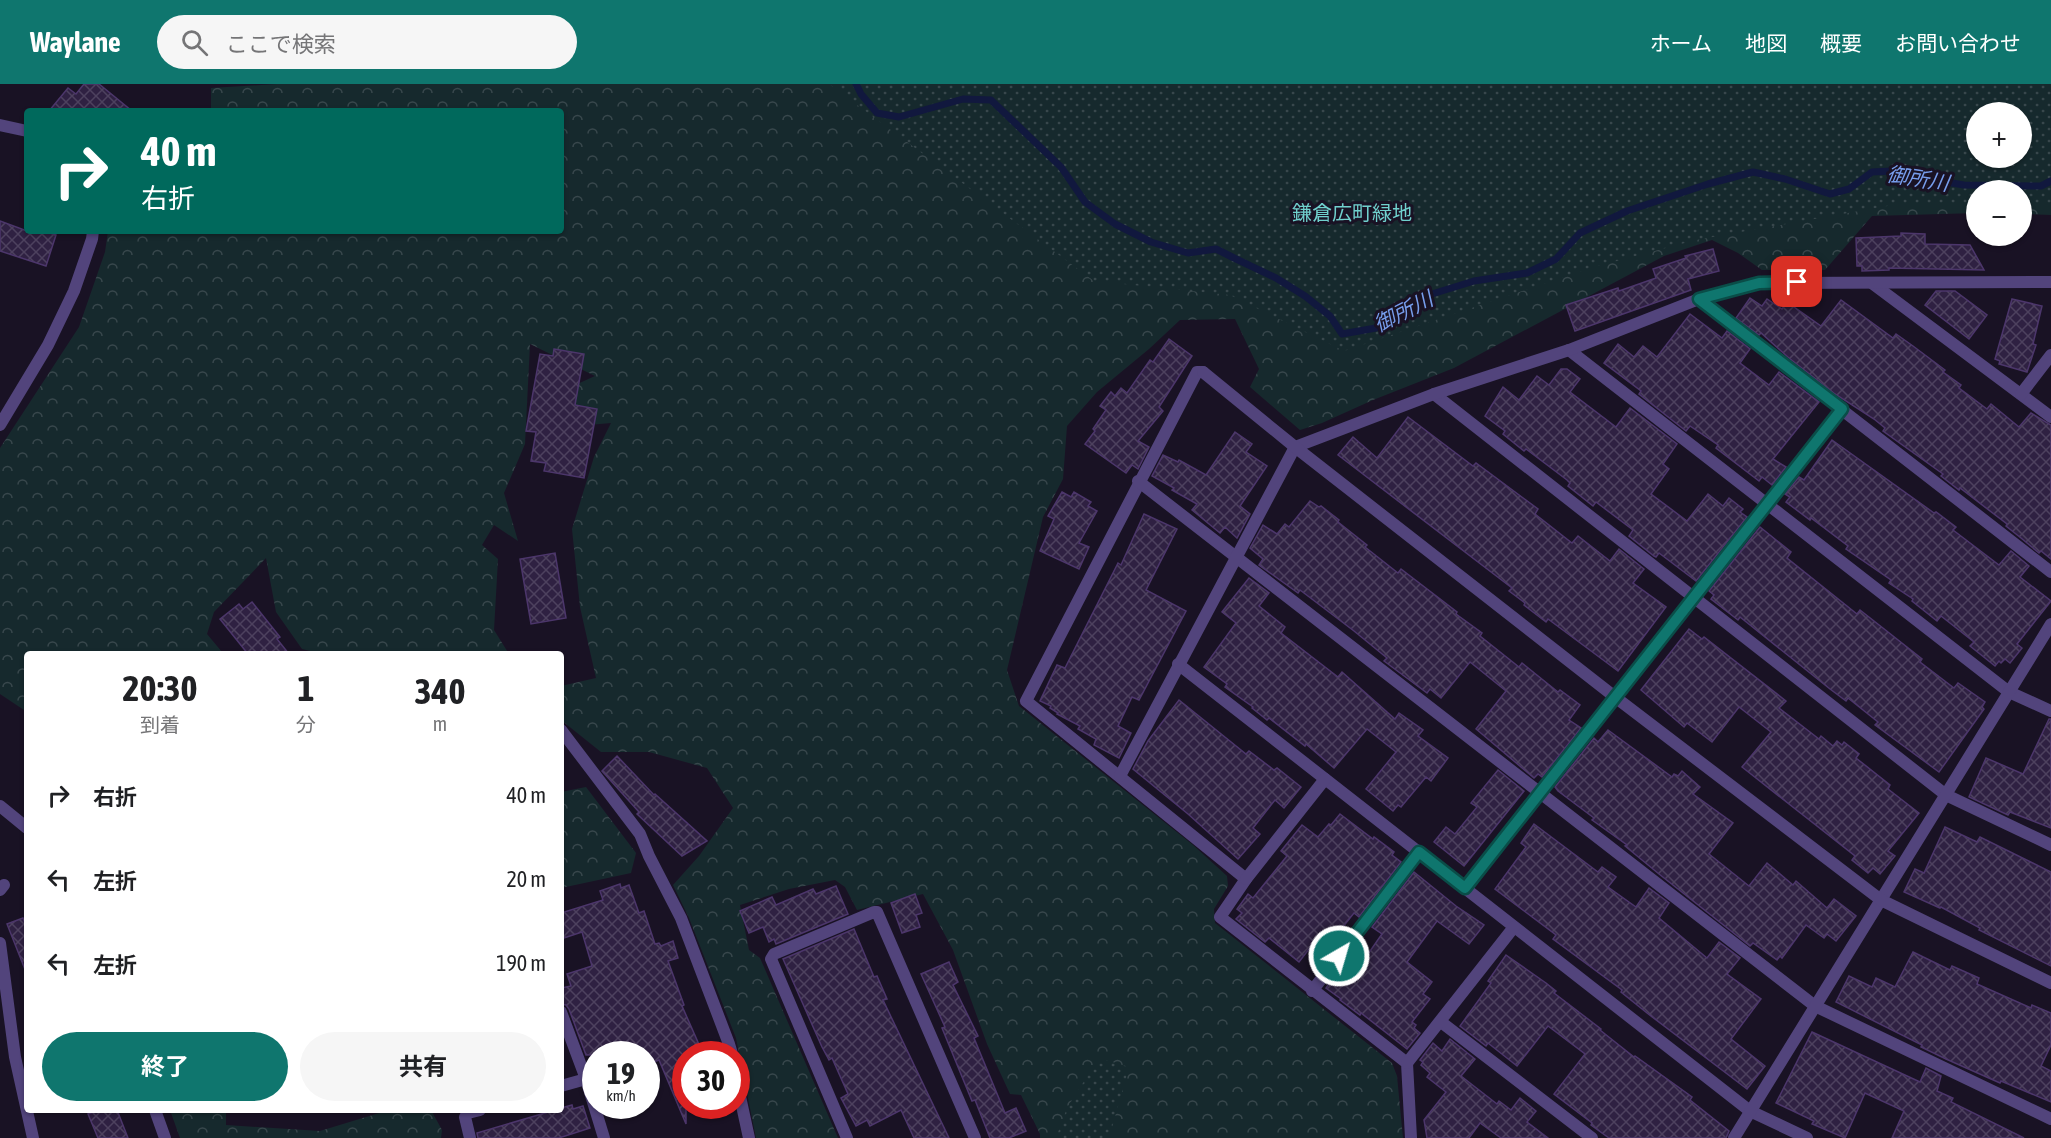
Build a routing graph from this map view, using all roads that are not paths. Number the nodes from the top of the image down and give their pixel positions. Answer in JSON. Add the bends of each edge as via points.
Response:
{"nodes":[{"id":1,"x":0,"y":125,"type":"edge"},
{"id":2,"x":24,"y":130,"type":"edge"},
{"id":3,"x":93,"y":234,"type":"edge"},
{"id":4,"x":2051,"y":282,"type":"edge"},
{"id":5,"x":1873,"y":284,"type":"junction"},
{"id":6,"x":1699,"y":299,"type":"junction"},
{"id":7,"x":1569,"y":350,"type":"junction"},
{"id":8,"x":2051,"y":355,"type":"edge"},
{"id":9,"x":1434,"y":394,"type":"junction"},
{"id":10,"x":2021,"y":394,"type":"junction"},
{"id":11,"x":1842,"y":409,"type":"junction"},
{"id":12,"x":2051,"y":417,"type":"edge"},
{"id":13,"x":0,"y":425,"type":"edge"},
{"id":14,"x":1295,"y":447,"type":"junction"},
{"id":15,"x":1138,"y":482,"type":"junction"},
{"id":16,"x":1766,"y":505,"type":"junction"},
{"id":17,"x":1236,"y":557,"type":"junction"},
{"id":18,"x":2051,"y":572,"type":"edge"},
{"id":19,"x":1693,"y":598,"type":"junction"},
{"id":20,"x":2051,"y":624,"type":"edge"},
{"id":21,"x":1178,"y":664,"type":"junction"},
{"id":22,"x":2009,"y":692,"type":"junction"},
{"id":23,"x":1616,"y":697,"type":"junction"},
{"id":24,"x":2051,"y":711,"type":"edge"},
{"id":25,"x":564,"y":734,"type":"edge"},
{"id":26,"x":1120,"y":776,"type":"junction"},
{"id":27,"x":1325,"y":779,"type":"junction"},
{"id":28,"x":1540,"y":794,"type":"junction"},
{"id":29,"x":1946,"y":795,"type":"junction"},
{"id":30,"x":0,"y":806,"type":"edge"},
{"id":31,"x":24,"y":826,"type":"edge"},
{"id":32,"x":2051,"y":845,"type":"edge"},
{"id":33,"x":1419,"y":852,"type":"junction"},
{"id":34,"x":1246,"y":879,"type":"junction"},
{"id":35,"x":1465,"y":888,"type":"junction"},
{"id":36,"x":1881,"y":900,"type":"junction"},
{"id":37,"x":1514,"y":927,"type":"junction"},
{"id":38,"x":0,"y":942,"type":"edge"},
{"id":39,"x":2051,"y":983,"type":"edge"},
{"id":40,"x":1312,"y":990,"type":"junction"},
{"id":41,"x":1815,"y":1006,"type":"junction"},
{"id":42,"x":564,"y":1020,"type":"edge"},
{"id":43,"x":1441,"y":1022,"type":"junction"},
{"id":44,"x":728,"y":1041,"type":"edge"},
{"id":45,"x":1407,"y":1063,"type":"junction"},
{"id":46,"x":582,"y":1068,"type":"edge"},
{"id":47,"x":582,"y":1080,"type":"edge"},
{"id":48,"x":564,"y":1085,"type":"edge"},
{"id":49,"x":24,"y":1098,"type":"edge"},
{"id":50,"x":1750,"y":1111,"type":"junction"},
{"id":51,"x":27,"y":1113,"type":"edge"},
{"id":52,"x":156,"y":1113,"type":"edge"},
{"id":53,"x":468,"y":1113,"type":"edge"},
{"id":54,"x":598,"y":1119,"type":"edge"},
{"id":55,"x":745,"y":1119,"type":"edge"},
{"id":56,"x":2051,"y":1119,"type":"edge"},
{"id":57,"x":33,"y":1138,"type":"edge"},
{"id":58,"x":165,"y":1138,"type":"edge"},
{"id":59,"x":470,"y":1138,"type":"edge"},
{"id":60,"x":604,"y":1138,"type":"edge"},
{"id":61,"x":749,"y":1138,"type":"edge"},
{"id":62,"x":847,"y":1138,"type":"edge"},
{"id":63,"x":975,"y":1138,"type":"edge"},
{"id":64,"x":1412,"y":1138,"type":"edge"},
{"id":65,"x":1592,"y":1138,"type":"edge"},
{"id":66,"x":1734,"y":1138,"type":"edge"},
{"id":67,"x":1807,"y":1138,"type":"edge"}],
"edges":[{"from":1,"to":2,"type":"street"},
{"from":3,"to":13,"type":"street","via":[[74,291],[48,345]]},
{"from":4,"to":5,"type":"street"},
{"from":5,"to":6,"type":"street","via":[[1759,283]]},
{"from":5,"to":10,"type":"street"},
{"from":6,"to":7,"type":"street"},
{"from":6,"to":11,"type":"street"},
{"from":7,"to":9,"type":"street"},
{"from":7,"to":16,"type":"street"},
{"from":8,"to":10,"type":"street"},
{"from":9,"to":14,"type":"street"},
{"from":9,"to":19,"type":"street"},
{"from":10,"to":12,"type":"street"},
{"from":11,"to":16,"type":"street"},
{"from":11,"to":18,"type":"street"},
{"from":14,"to":15,"type":"street","via":[[1203,372],[1197,372]]},
{"from":14,"to":17,"type":"street"},
{"from":14,"to":23,"type":"street"},
{"from":15,"to":17,"type":"street"},
{"from":15,"to":26,"type":"street","via":[[1026,700]]},
{"from":16,"to":19,"type":"street"},
{"from":16,"to":22,"type":"street"},
{"from":17,"to":21,"type":"street"},
{"from":17,"to":28,"type":"street"},
{"from":19,"to":23,"type":"street"},
{"from":19,"to":29,"type":"street"},
{"from":20,"to":22,"type":"street"},
{"from":21,"to":26,"type":"street"},
{"from":21,"to":27,"type":"street"},
{"from":22,"to":24,"type":"street"},
{"from":22,"to":29,"type":"street"},
{"from":23,"to":28,"type":"street"},
{"from":23,"to":36,"type":"street"},
{"from":25,"to":44,"type":"street","via":[[640,834],[681,918]]},
{"from":26,"to":34,"type":"street"},
{"from":27,"to":33,"type":"street"},
{"from":27,"to":34,"type":"street"},
{"from":28,"to":35,"type":"street"},
{"from":28,"to":41,"type":"street"},
{"from":29,"to":32,"type":"street"},
{"from":29,"to":36,"type":"street"},
{"from":30,"to":31,"type":"street"},
{"from":33,"to":35,"type":"street"},
{"from":33,"to":40,"type":"street"},
{"from":34,"to":40,"type":"street","via":[[1220,917]]},
{"from":35,"to":37,"type":"street"},
{"from":36,"to":39,"type":"street"},
{"from":36,"to":41,"type":"street"},
{"from":37,"to":43,"type":"street"},
{"from":37,"to":50,"type":"street"},
{"from":38,"to":49,"type":"street"},
{"from":40,"to":45,"type":"street"},
{"from":41,"to":50,"type":"street"},
{"from":41,"to":56,"type":"street"},
{"from":42,"to":46,"type":"street"},
{"from":43,"to":45,"type":"street"},
{"from":43,"to":65,"type":"street"},
{"from":45,"to":64,"type":"street"},
{"from":47,"to":48,"type":"street"},
{"from":50,"to":66,"type":"street"},
{"from":50,"to":67,"type":"street"},
{"from":51,"to":57,"type":"street"},
{"from":52,"to":58,"type":"street"},
{"from":53,"to":59,"type":"street","via":[[465,1117]]},
{"from":54,"to":60,"type":"street"},
{"from":55,"to":61,"type":"street"},
{"from":62,"to":63,"type":"street","via":[[771,959],[774,954],[877,912]]}]}
